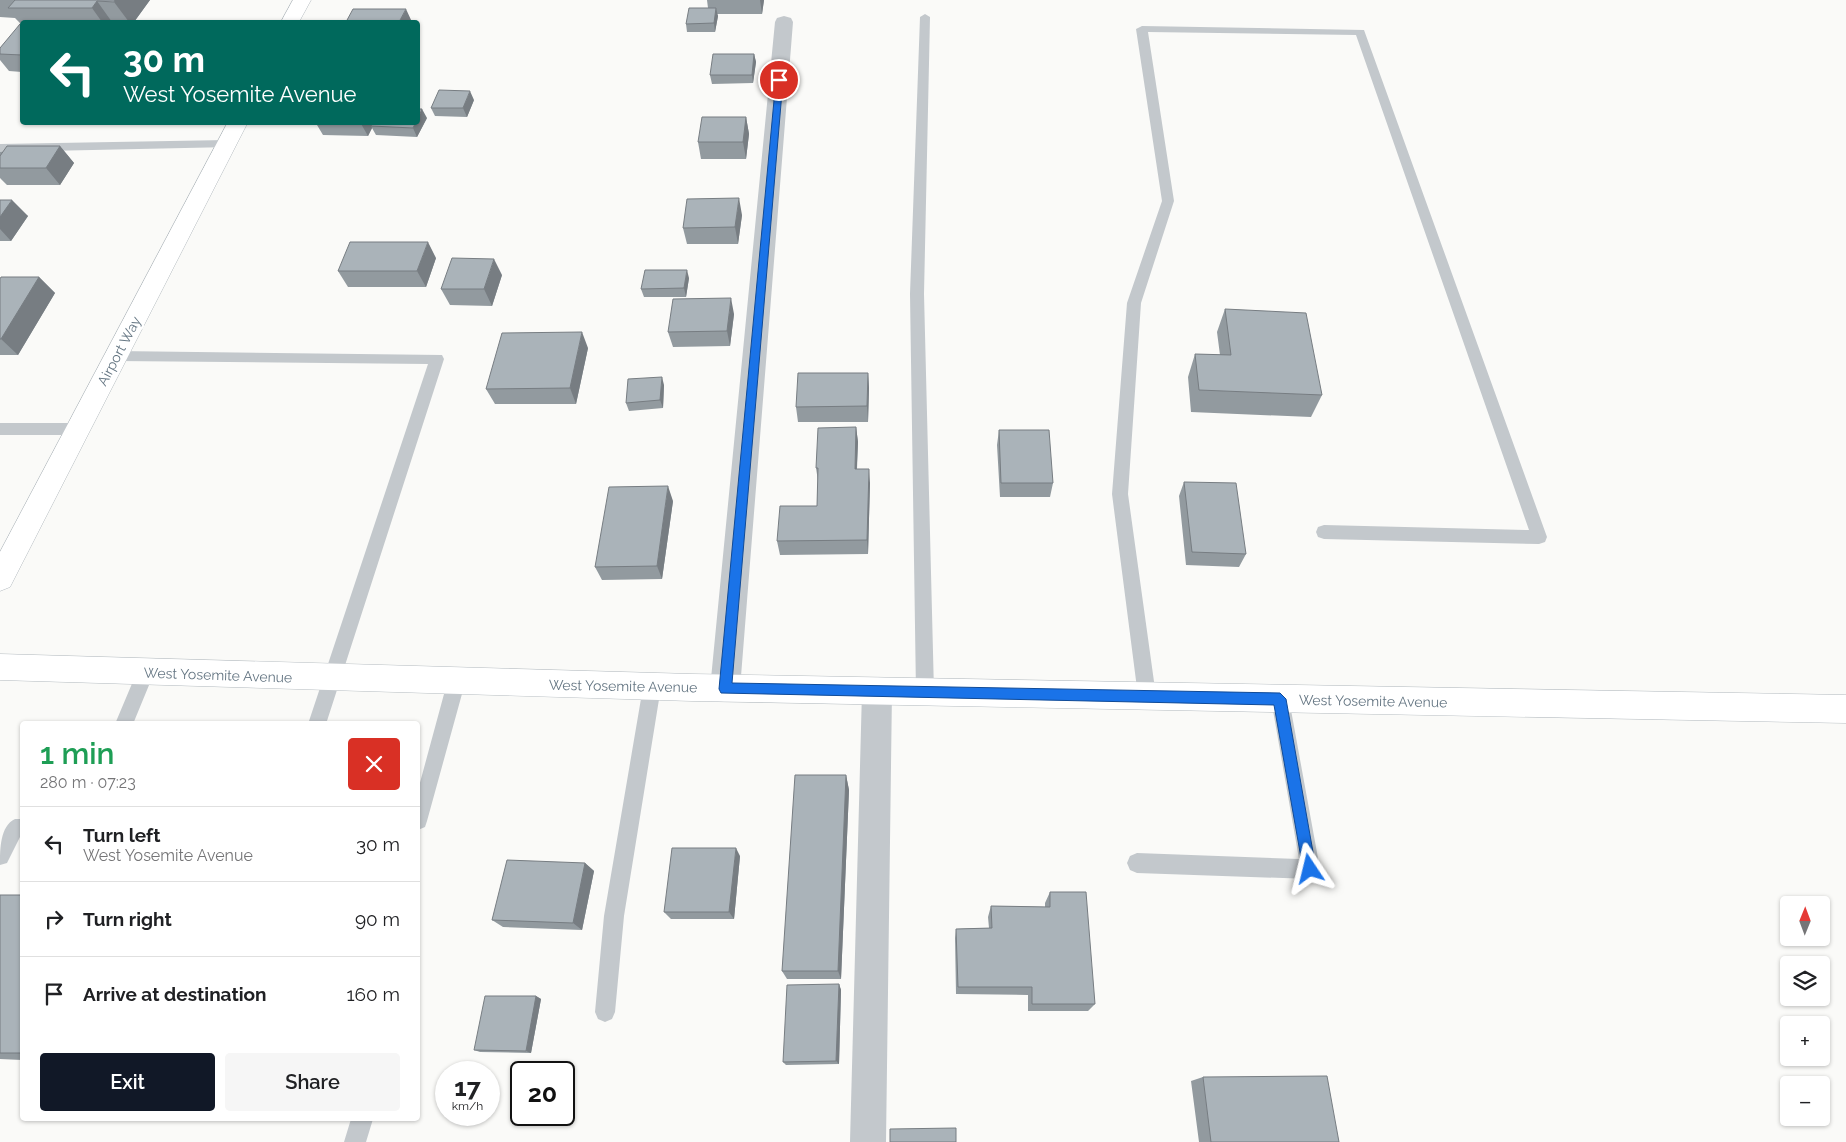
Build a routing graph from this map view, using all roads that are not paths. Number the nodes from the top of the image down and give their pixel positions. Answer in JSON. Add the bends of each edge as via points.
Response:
{"nodes":[{"id":1,"x":302,"y":0,"type":"edge"},
{"id":2,"x":925,"y":17,"type":"dead end"},
{"id":3,"x":291,"y":20,"type":"edge"},
{"id":4,"x":784,"y":22,"type":"dead end"},
{"id":5,"x":236,"y":125,"type":"edge"},
{"id":6,"x":226,"y":144,"type":"junction"},
{"id":7,"x":0,"y":148,"type":"edge"},
{"id":8,"x":116,"y":356,"type":"junction"},
{"id":9,"x":78,"y":428,"type":"junction"},
{"id":10,"x":0,"y":429,"type":"edge"},
{"id":11,"x":1324,"y":532,"type":"dead end"},
{"id":12,"x":0,"y":579,"type":"edge"},
{"id":13,"x":0,"y":667,"type":"edge"},
{"id":14,"x":146,"y":673,"type":"junction"},
{"id":15,"x":332,"y":679,"type":"junction"},
{"id":16,"x":456,"y":683,"type":"junction"},
{"id":17,"x":652,"y":687,"type":"junction"},
{"id":18,"x":726,"y":689,"type":"junction"},
{"id":19,"x":877,"y":691,"type":"junction"},
{"id":20,"x":925,"y":692,"type":"junction"},
{"id":21,"x":1147,"y":696,"type":"junction"},
{"id":22,"x":1280,"y":699,"type":"junction"},
{"id":23,"x":1846,"y":709,"type":"edge"},
{"id":24,"x":125,"y":721,"type":"edge"},
{"id":25,"x":317,"y":721,"type":"edge"},
{"id":26,"x":420,"y":814,"type":"edge"},
{"id":27,"x":20,"y":828,"type":"edge"},
{"id":28,"x":0,"y":856,"type":"edge"},
{"id":29,"x":1137,"y":863,"type":"dead end"},
{"id":30,"x":605,"y":1012,"type":"dead end"},
{"id":31,"x":361,"y":1121,"type":"edge"},
{"id":32,"x":355,"y":1142,"type":"edge"},
{"id":33,"x":868,"y":1142,"type":"edge"}],
"edges":[{"from":1,"to":3,"type":"main road"},
{"from":2,"to":20,"type":"lane","via":[[917,294]]},
{"from":4,"to":18,"type":"street"},
{"from":5,"to":6,"type":"main road","name":"Airport Way"},
{"from":6,"to":7,"type":"lane"},
{"from":6,"to":8,"type":"main road","name":"Airport Way"},
{"from":8,"to":9,"type":"main road","name":"Airport Way"},
{"from":8,"to":15,"type":"lane","via":[[437,359]]},
{"from":9,"to":10,"type":"lane"},
{"from":9,"to":12,"type":"main road","name":"Airport Way"},
{"from":11,"to":21,"type":"lane","via":[[1539,537],[1360,32],[1142,29],[1168,201],[1134,303],[1120,494]]},
{"from":13,"to":14,"type":"main road","name":"West Yosemite Avenue"},
{"from":14,"to":15,"type":"main road","name":"West Yosemite Avenue"},
{"from":14,"to":24,"type":"lane"},
{"from":15,"to":16,"type":"main road","name":"West Yosemite Avenue"},
{"from":15,"to":25,"type":"lane"},
{"from":16,"to":17,"type":"main road","name":"West Yosemite Avenue"},
{"from":16,"to":26,"type":"lane"},
{"from":17,"to":18,"type":"main road","name":"West Yosemite Avenue"},
{"from":17,"to":30,"type":"lane","via":[[614,916]]},
{"from":18,"to":19,"type":"main road","name":"West Yosemite Avenue"},
{"from":19,"to":20,"type":"main road","name":"West Yosemite Avenue"},
{"from":19,"to":33,"type":"street"},
{"from":20,"to":21,"type":"main road","name":"West Yosemite Avenue"},
{"from":21,"to":22,"type":"main road","name":"West Yosemite Avenue"},
{"from":22,"to":23,"type":"main road","name":"West Yosemite Avenue"},
{"from":22,"to":29,"type":"lane","via":[[1310,869]]},
{"from":27,"to":28,"type":"lane","via":[[15,828]]},
{"from":31,"to":32,"type":"lane"}]}
